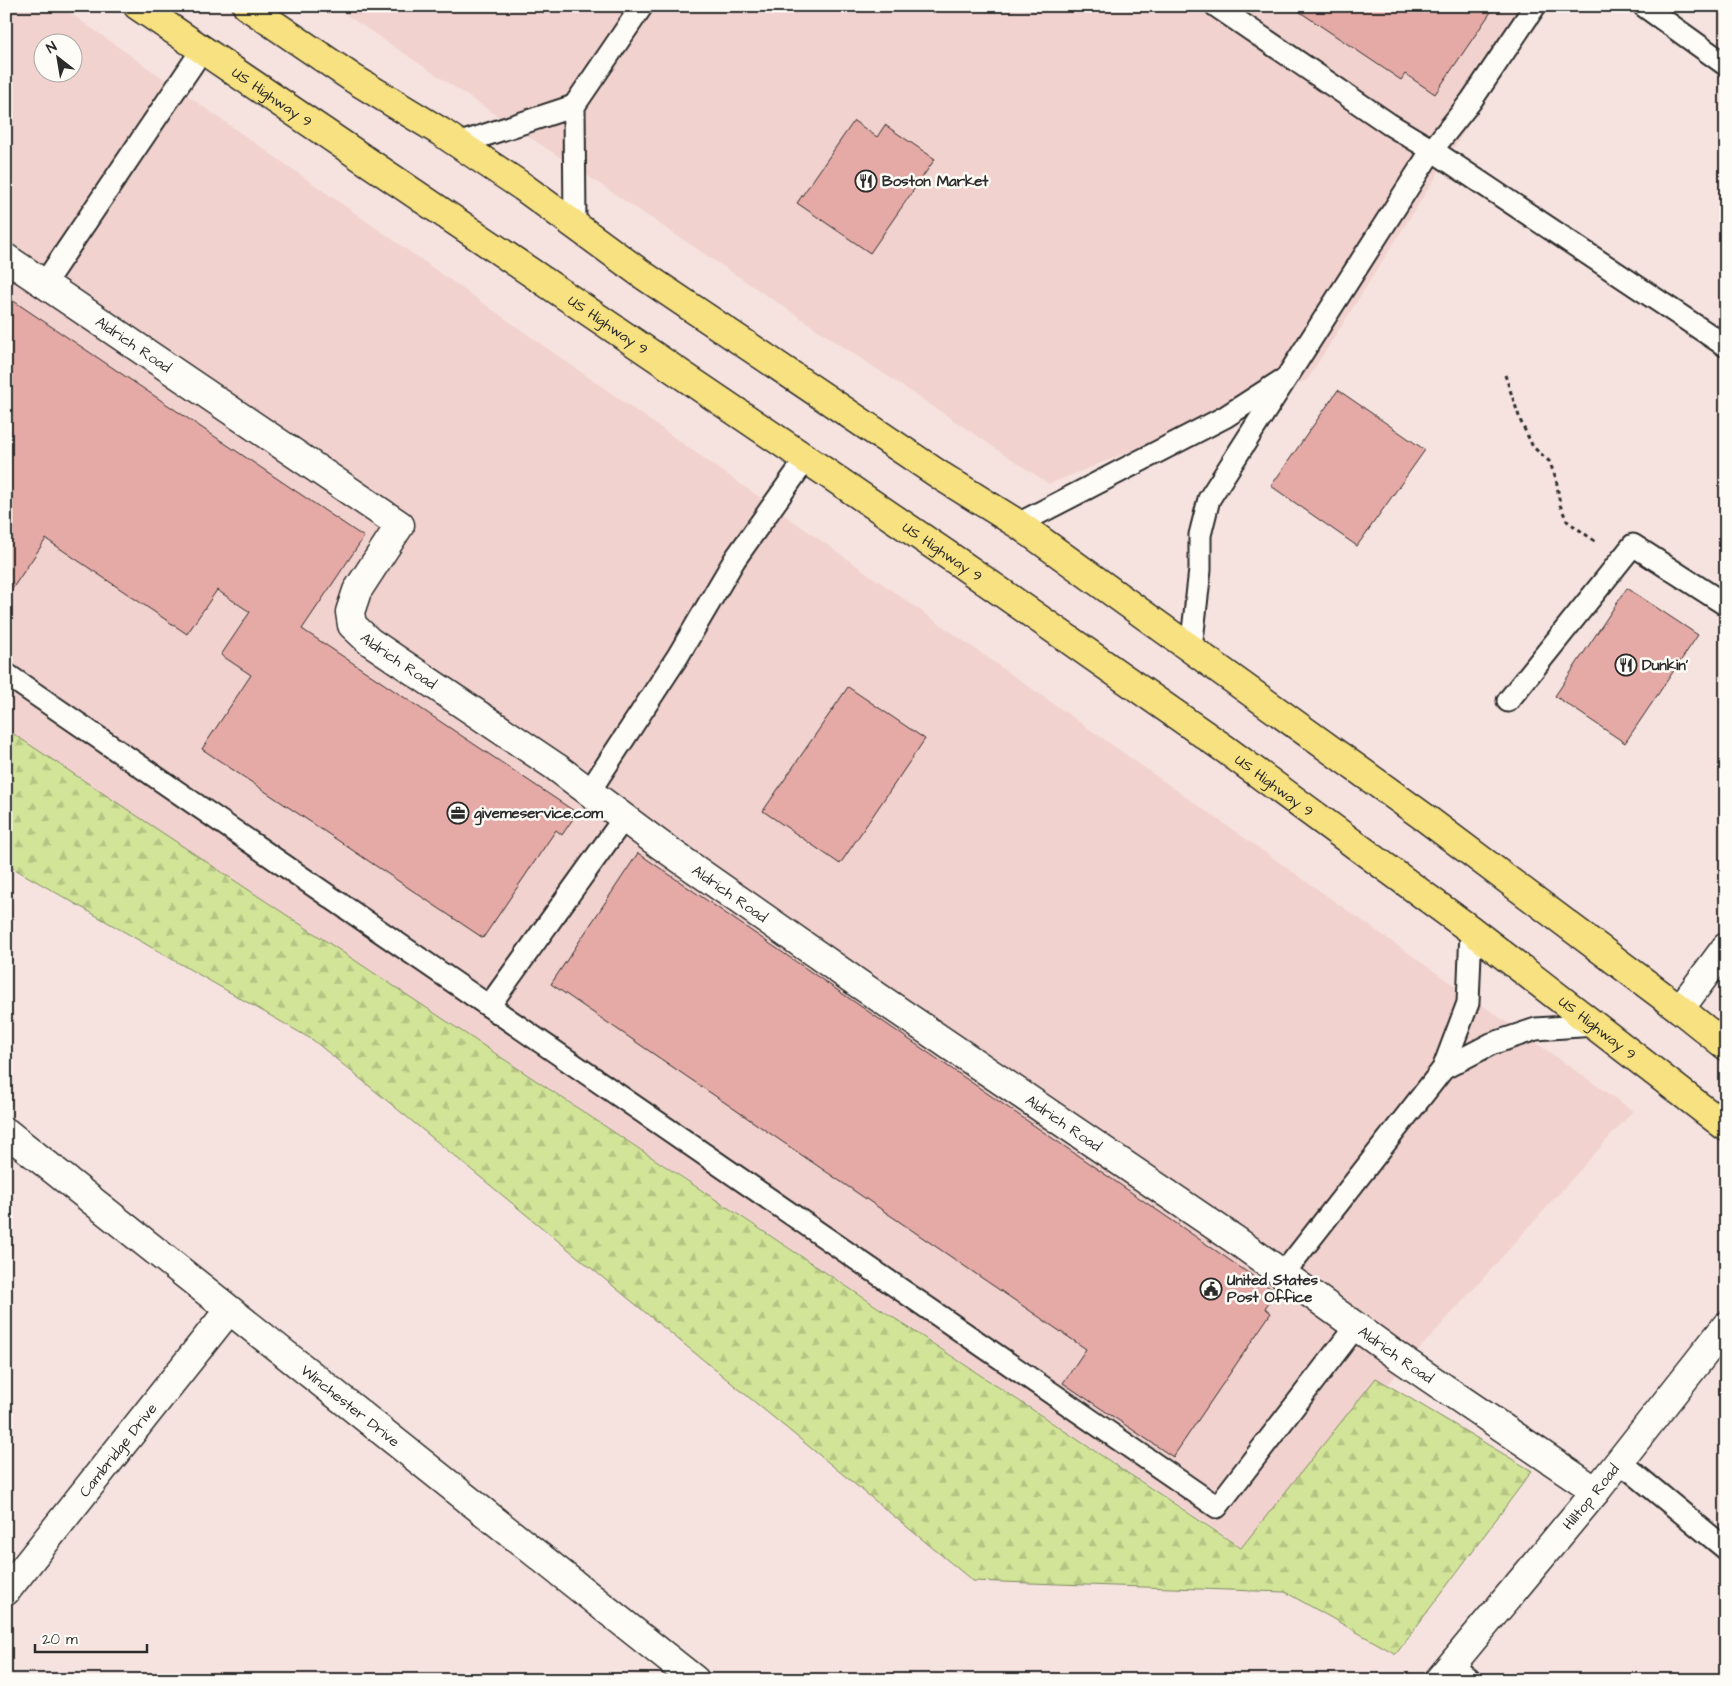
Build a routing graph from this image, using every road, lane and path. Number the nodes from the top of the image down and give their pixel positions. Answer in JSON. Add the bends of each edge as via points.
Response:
{"nodes":[{"id":1,"x":138,"y":6,"type":"edge"},
{"id":2,"x":247,"y":6,"type":"edge"},
{"id":3,"x":642,"y":6,"type":"edge"},
{"id":4,"x":1216,"y":6,"type":"edge"},
{"id":5,"x":1535,"y":6,"type":"edge"},
{"id":6,"x":1644,"y":6,"type":"edge"},
{"id":7,"x":202,"y":50,"type":"junction"},
{"id":8,"x":1726,"y":65,"type":"edge"},
{"id":9,"x":574,"y":106,"type":"junction"},
{"id":10,"x":458,"y":144,"type":"junction"},
{"id":11,"x":1432,"y":150,"type":"junction"},
{"id":12,"x":575,"y":226,"type":"junction"},
{"id":13,"x":6,"y":258,"type":"edge"},
{"id":14,"x":44,"y":284,"type":"junction"},
{"id":15,"x":1726,"y":346,"type":"edge"},
{"id":16,"x":1505,"y":375,"type":"dead end"},
{"id":17,"x":1285,"y":378,"type":"junction"},
{"id":18,"x":806,"y":459,"type":"junction"},
{"id":19,"x":1018,"y":524,"type":"junction"},
{"id":20,"x":1621,"y":559,"type":"junction"},
{"id":21,"x":1726,"y":605,"type":"edge"},
{"id":22,"x":1191,"y":649,"type":"junction"},
{"id":23,"x":6,"y":674,"type":"edge"},
{"id":24,"x":1508,"y":701,"type":"dead end"},
{"id":25,"x":589,"y":792,"type":"junction"},
{"id":26,"x":624,"y":818,"type":"junction"},
{"id":27,"x":1472,"y":930,"type":"junction"},
{"id":28,"x":1726,"y":947,"type":"edge"},
{"id":29,"x":489,"y":1006,"type":"junction"},
{"id":30,"x":1680,"y":1009,"type":"junction"},
{"id":31,"x":1595,"y":1025,"type":"junction"},
{"id":32,"x":1726,"y":1046,"type":"edge"},
{"id":33,"x":1443,"y":1069,"type":"junction"},
{"id":34,"x":1726,"y":1127,"type":"edge"},
{"id":35,"x":6,"y":1132,"type":"edge"},
{"id":36,"x":1284,"y":1274,"type":"junction"},
{"id":37,"x":229,"y":1310,"type":"junction"},
{"id":38,"x":1356,"y":1326,"type":"junction"},
{"id":39,"x":1726,"y":1326,"type":"edge"},
{"id":40,"x":1619,"y":1461,"type":"junction"},
{"id":41,"x":1596,"y":1491,"type":"junction"},
{"id":42,"x":1726,"y":1549,"type":"edge"},
{"id":43,"x":6,"y":1591,"type":"edge"},
{"id":44,"x":1453,"y":1675,"type":"edge"},
{"id":45,"x":695,"y":1680,"type":"edge"}],
"edges":[{"from":1,"to":7,"type":"highway","name":"US Highway 9"},
{"from":2,"to":10,"type":"highway","via":[[354,79]]},
{"from":3,"to":9,"type":"lane"},
{"from":4,"to":11,"type":"lane"},
{"from":5,"to":11,"type":"lane","via":[[1471,101]]},
{"from":6,"to":8,"type":"lane"},
{"from":7,"to":14,"type":"lane"},
{"from":7,"to":18,"type":"highway","name":"US Highway 9"},
{"from":9,"to":10,"type":"lane"},
{"from":9,"to":12,"type":"lane"},
{"from":10,"to":12,"type":"highway"},
{"from":11,"to":15,"type":"lane"},
{"from":11,"to":17,"type":"lane"},
{"from":12,"to":19,"type":"highway","via":[[941,476]]},
{"from":13,"to":14,"type":"street","name":"Aldrich Road"},
{"from":14,"to":25,"type":"street","name":"Aldrich Road","via":[[400,525],[357,591],[350,612],[352,625],[369,641]]},
{"from":16,"to":20,"type":"path","via":[[1521,422],[1533,446],[1549,462],[1556,478],[1560,505],[1567,521]]},
{"from":17,"to":19,"type":"lane","via":[[1225,417]]},
{"from":17,"to":22,"type":"lane","via":[[1209,499],[1200,535],[1200,570]]},
{"from":18,"to":25,"type":"lane","via":[[735,559],[678,656]]},
{"from":18,"to":27,"type":"highway","name":"US Highway 9","via":[[1225,749]]},
{"from":19,"to":22,"type":"highway"},
{"from":20,"to":21,"type":"lane","via":[[1632,545]]},
{"from":20,"to":24,"type":"lane"},
{"from":22,"to":30,"type":"highway","via":[[1424,817]]},
{"from":23,"to":29,"type":"lane"},
{"from":25,"to":26,"type":"street","name":"Aldrich Road"},
{"from":26,"to":29,"type":"lane"},
{"from":26,"to":36,"type":"street","name":"Aldrich Road","via":[[859,984]]},
{"from":27,"to":31,"type":"highway","name":"US Highway 9"},
{"from":27,"to":33,"type":"lane","via":[[1468,1003]]},
{"from":28,"to":30,"type":"street"},
{"from":29,"to":38,"type":"lane","via":[[1217,1507]]},
{"from":30,"to":32,"type":"highway"},
{"from":31,"to":33,"type":"lane","via":[[1536,1029],[1491,1044]]},
{"from":31,"to":34,"type":"highway","name":"US Highway 9"},
{"from":33,"to":36,"type":"lane"},
{"from":35,"to":37,"type":"street","name":"Winchester Drive"},
{"from":36,"to":38,"type":"street","name":"Aldrich Road"},
{"from":37,"to":43,"type":"street","name":"Cambridge Drive"},
{"from":37,"to":45,"type":"street","name":"Winchester Drive"},
{"from":38,"to":41,"type":"street","name":"Aldrich Road"},
{"from":39,"to":40,"type":"street","name":"Hilltop Road"},
{"from":40,"to":41,"type":"street","name":"Hilltop Road"},
{"from":40,"to":42,"type":"lane"},
{"from":41,"to":44,"type":"street","name":"Hilltop Road"}]}
